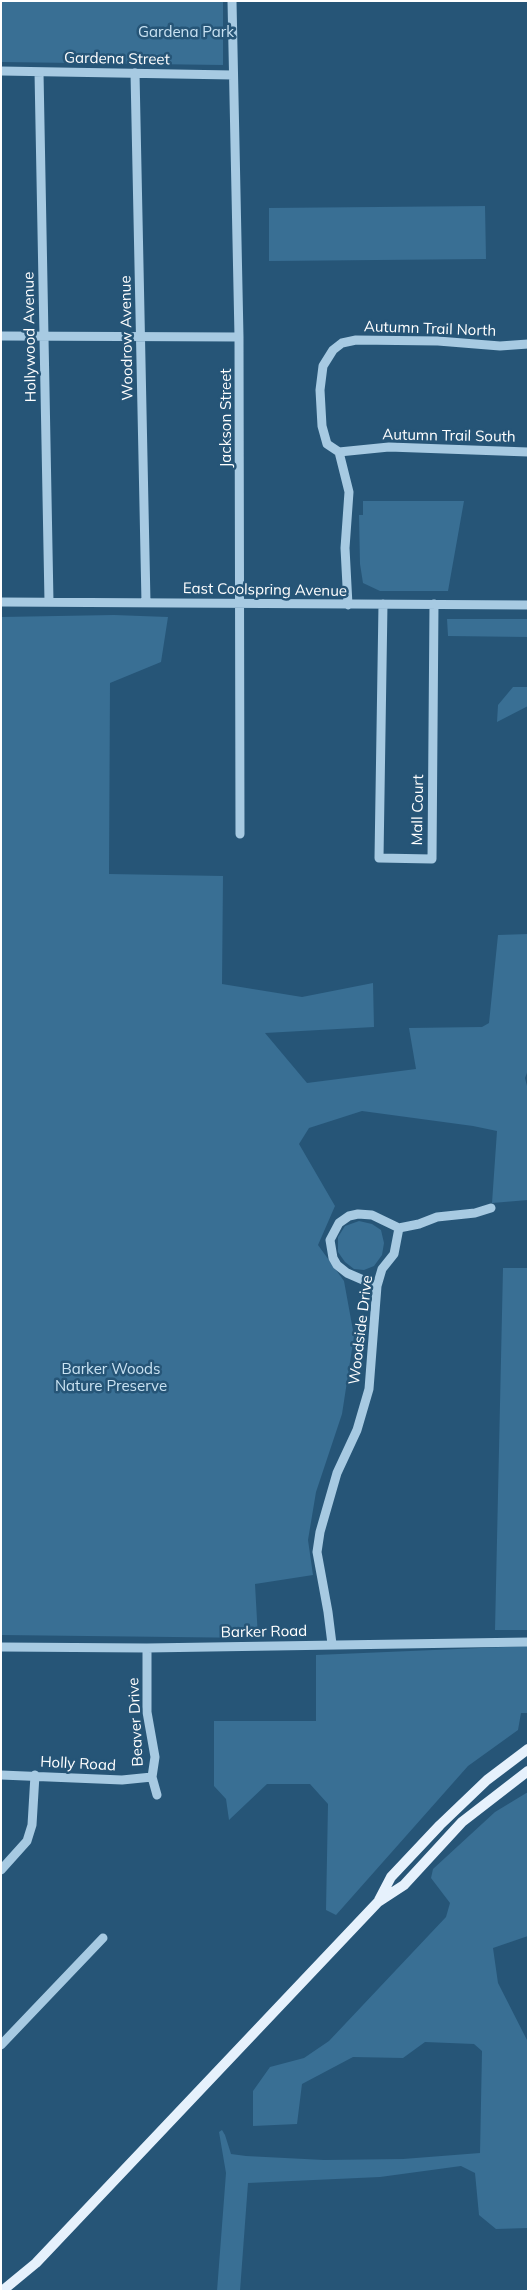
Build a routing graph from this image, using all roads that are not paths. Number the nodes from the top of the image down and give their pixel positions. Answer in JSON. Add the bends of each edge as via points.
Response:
{"nodes":[{"id":1,"x":232,"y":1,"type":"edge"},
{"id":2,"x":1,"y":72,"type":"edge"},
{"id":3,"x":39,"y":72,"type":"junction"},
{"id":4,"x":135,"y":73,"type":"junction"},
{"id":5,"x":233,"y":75,"type":"junction"},
{"id":6,"x":1,"y":336,"type":"edge"},
{"id":7,"x":44,"y":336,"type":"junction"},
{"id":8,"x":141,"y":336,"type":"junction"},
{"id":9,"x":239,"y":337,"type":"junction"},
{"id":10,"x":528,"y":344,"type":"edge"},
{"id":11,"x":339,"y":452,"type":"junction"},
{"id":12,"x":528,"y":452,"type":"edge"},
{"id":13,"x":1,"y":602,"type":"edge"},
{"id":14,"x":49,"y":602,"type":"junction"},
{"id":15,"x":146,"y":603,"type":"junction"},
{"id":16,"x":241,"y":604,"type":"junction"},
{"id":17,"x":383,"y":604,"type":"junction"},
{"id":18,"x":434,"y":604,"type":"junction"},
{"id":19,"x":528,"y":604,"type":"edge"},
{"id":20,"x":348,"y":605,"type":"junction"},
{"id":21,"x":240,"y":834,"type":"dead end"},
{"id":22,"x":491,"y":1208,"type":"dead end"},
{"id":23,"x":399,"y":1228,"type":"junction"},
{"id":24,"x":377,"y":1286,"type":"junction"},
{"id":25,"x":528,"y":1642,"type":"edge"},
{"id":26,"x":332,"y":1644,"type":"junction"},
{"id":27,"x":1,"y":1647,"type":"edge"},
{"id":28,"x":147,"y":1648,"type":"junction"},
{"id":29,"x":528,"y":1749,"type":"edge"},
{"id":30,"x":528,"y":1771,"type":"edge"},
{"id":31,"x":1,"y":1775,"type":"edge"},
{"id":32,"x":35,"y":1775,"type":"junction"},
{"id":33,"x":152,"y":1777,"type":"junction"},
{"id":34,"x":157,"y":1795,"type":"dead end"},
{"id":35,"x":1,"y":1870,"type":"edge"},
{"id":36,"x":378,"y":1902,"type":"junction"},
{"id":37,"x":103,"y":1938,"type":"dead end"},
{"id":38,"x":1,"y":2045,"type":"edge"},
{"id":39,"x":2,"y":2291,"type":"edge"}],
"edges":[{"from":1,"to":5,"type":"street","name":"Jackson Street"},
{"from":2,"to":3,"type":"street","name":"Gardena Street"},
{"from":3,"to":4,"type":"street","name":"Gardena Street"},
{"from":3,"to":7,"type":"street","name":"Hollywood Avenue"},
{"from":4,"to":5,"type":"street","name":"Gardena Street"},
{"from":4,"to":8,"type":"street","name":"Woodrow Avenue"},
{"from":5,"to":9,"type":"street","name":"Jackson Street"},
{"from":6,"to":7,"type":"street"},
{"from":7,"to":8,"type":"street"},
{"from":7,"to":14,"type":"street","name":"Hollywood Avenue"},
{"from":8,"to":9,"type":"street"},
{"from":8,"to":15,"type":"street","name":"Woodrow Avenue"},
{"from":9,"to":16,"type":"street","name":"Jackson Street"},
{"from":10,"to":11,"type":"street","name":"Autumn Trail North","via":[[500,346],[356,340],[342,344],[333,350],[323,366],[320,390],[322,426],[327,444]]},
{"from":11,"to":12,"type":"street","name":"Autumn Trail South","via":[[389,447]]},
{"from":11,"to":20,"type":"street","via":[[349,492],[345,548]]},
{"from":13,"to":14,"type":"street","name":"East Coolspring Avenue"},
{"from":14,"to":15,"type":"street","name":"East Coolspring Avenue"},
{"from":15,"to":16,"type":"street","name":"East Coolspring Avenue"},
{"from":16,"to":20,"type":"street","name":"East Coolspring Avenue"},
{"from":16,"to":21,"type":"street","name":"Jackson Street"},
{"from":17,"to":18,"type":"street","name":"East Coolspring Avenue"},
{"from":17,"to":18,"type":"street","name":"Mall Court","via":[[380,858],[432,859]]},
{"from":17,"to":20,"type":"street","name":"East Coolspring Avenue"},
{"from":18,"to":19,"type":"street","name":"East Coolspring Avenue"},
{"from":22,"to":23,"type":"street","via":[[437,1217]]},
{"from":23,"to":24,"type":"street","name":"Woodside Drive","via":[[394,1254],[382,1269]]},
{"from":23,"to":24,"type":"street","via":[[372,1216],[358,1214],[339,1223],[330,1240],[337,1265]]},
{"from":24,"to":26,"type":"street","name":"Woodside Drive","via":[[369,1389],[357,1430],[337,1473],[320,1532],[318,1552]]},
{"from":25,"to":26,"type":"street","name":"Barker Road"},
{"from":26,"to":28,"type":"street","name":"Barker Road"},
{"from":27,"to":28,"type":"street","name":"Barker Road"},
{"from":28,"to":33,"type":"street","name":"Beaver Drive","via":[[147,1712],[155,1758]]},
{"from":29,"to":36,"type":"main road","via":[[487,1780],[440,1825],[391,1877]]},
{"from":30,"to":36,"type":"main road","via":[[462,1822],[404,1885]]},
{"from":31,"to":32,"type":"street","name":"Holly Road"},
{"from":32,"to":33,"type":"street","name":"Holly Road","via":[[122,1780]]},
{"from":32,"to":35,"type":"street","via":[[32,1825],[27,1841]]},
{"from":33,"to":34,"type":"street","name":"Beaver Drive"},
{"from":36,"to":39,"type":"main road","via":[[36,2263]]},
{"from":37,"to":38,"type":"street"}]}
